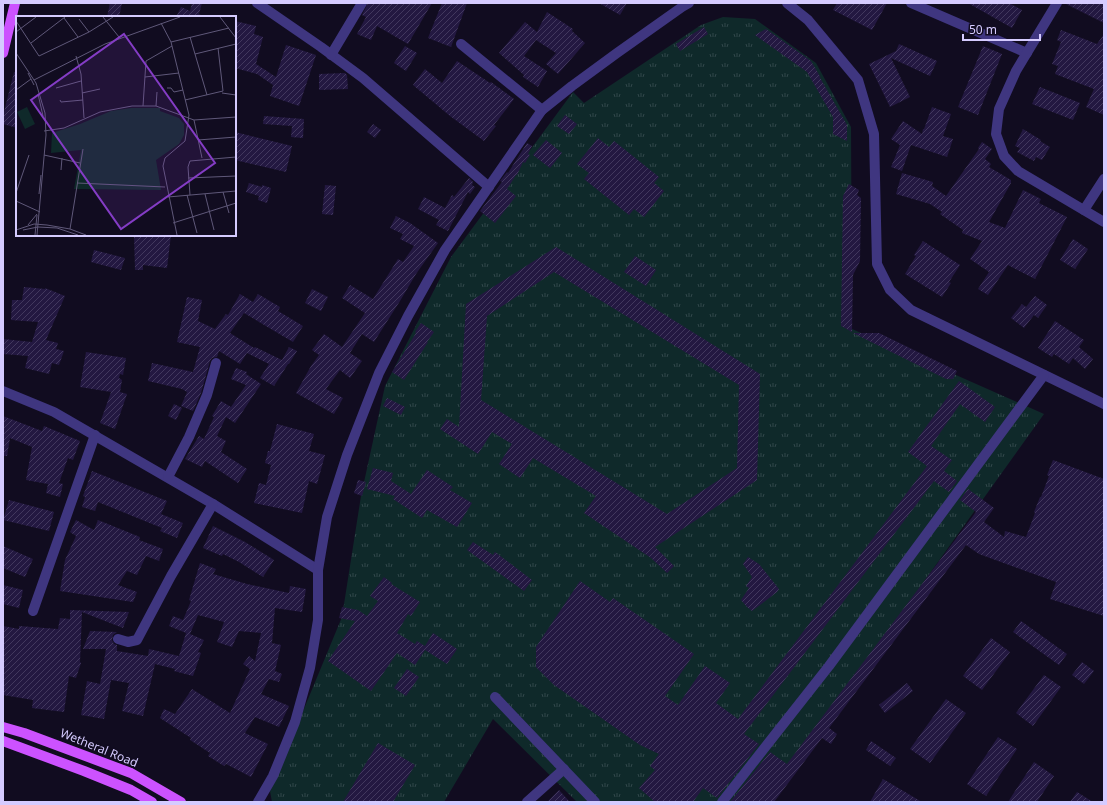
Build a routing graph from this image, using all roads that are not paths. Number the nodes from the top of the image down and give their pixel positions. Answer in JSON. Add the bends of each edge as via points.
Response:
{"nodes":[{"id":1,"x":15,"y":3,"type":"edge"},
{"id":2,"x":257,"y":3,"type":"edge"},
{"id":3,"x":362,"y":3,"type":"edge"},
{"id":4,"x":689,"y":3,"type":"edge"},
{"id":5,"x":787,"y":3,"type":"edge"},
{"id":6,"x":911,"y":3,"type":"edge"},
{"id":7,"x":1057,"y":3,"type":"edge"},
{"id":8,"x":461,"y":44,"type":"dead end"},
{"id":9,"x":3,"y":53,"type":"edge"},
{"id":10,"x":1027,"y":53,"type":"junction"},
{"id":11,"x":331,"y":55,"type":"junction"},
{"id":12,"x":542,"y":110,"type":"junction"},
{"id":13,"x":1104,"y":179,"type":"edge"},
{"id":14,"x":489,"y":187,"type":"junction"},
{"id":15,"x":1084,"y":210,"type":"junction"},
{"id":16,"x":1104,"y":222,"type":"edge"},
{"id":17,"x":216,"y":363,"type":"dead end"},
{"id":18,"x":1044,"y":375,"type":"junction"},
{"id":19,"x":3,"y":391,"type":"edge"},
{"id":20,"x":1104,"y":404,"type":"edge"},
{"id":21,"x":95,"y":435,"type":"junction"},
{"id":22,"x":168,"y":477,"type":"junction"},
{"id":23,"x":213,"y":504,"type":"junction"},
{"id":24,"x":318,"y":570,"type":"junction"},
{"id":25,"x":33,"y":611,"type":"dead end"},
{"id":26,"x":118,"y":639,"type":"dead end"},
{"id":27,"x":495,"y":697,"type":"dead end"},
{"id":28,"x":3,"y":727,"type":"edge"},
{"id":29,"x":3,"y":741,"type":"edge"},
{"id":30,"x":564,"y":769,"type":"junction"},
{"id":31,"x":152,"y":802,"type":"edge"},
{"id":32,"x":181,"y":802,"type":"edge"},
{"id":33,"x":258,"y":802,"type":"edge"},
{"id":34,"x":527,"y":802,"type":"edge"},
{"id":35,"x":595,"y":802,"type":"edge"},
{"id":36,"x":722,"y":802,"type":"edge"}],
"edges":[{"from":1,"to":9,"type":"main road"},
{"from":2,"to":11,"type":"street"},
{"from":3,"to":11,"type":"street"},
{"from":4,"to":12,"type":"street"},
{"from":5,"to":18,"type":"street","via":[[808,20],[858,80],[874,134],[877,264],[890,290],[911,310]]},
{"from":6,"to":10,"type":"street"},
{"from":7,"to":10,"type":"street"},
{"from":8,"to":12,"type":"street"},
{"from":10,"to":15,"type":"street","via":[[999,109],[996,134],[1004,156],[1018,171]]},
{"from":11,"to":14,"type":"street","via":[[363,78]]},
{"from":12,"to":14,"type":"street"},
{"from":13,"to":15,"type":"street"},
{"from":14,"to":24,"type":"street","via":[[445,250],[380,373],[347,455],[327,518]]},
{"from":15,"to":16,"type":"street"},
{"from":17,"to":22,"type":"street","via":[[207,395]]},
{"from":18,"to":20,"type":"street"},
{"from":18,"to":36,"type":"street","via":[[829,666]]},
{"from":19,"to":21,"type":"street","via":[[54,412]]},
{"from":21,"to":22,"type":"street"},
{"from":21,"to":25,"type":"street"},
{"from":22,"to":23,"type":"street"},
{"from":23,"to":24,"type":"street"},
{"from":23,"to":26,"type":"street","via":[[137,640],[128,642]]},
{"from":24,"to":33,"type":"street","via":[[318,620],[310,668],[295,722],[273,776]]},
{"from":27,"to":30,"type":"street"},
{"from":28,"to":32,"type":"main road","name":"Wetheral Road","via":[[131,773]]},
{"from":29,"to":31,"type":"main road","via":[[84,770]]},
{"from":30,"to":34,"type":"street"},
{"from":30,"to":35,"type":"street"}]}
